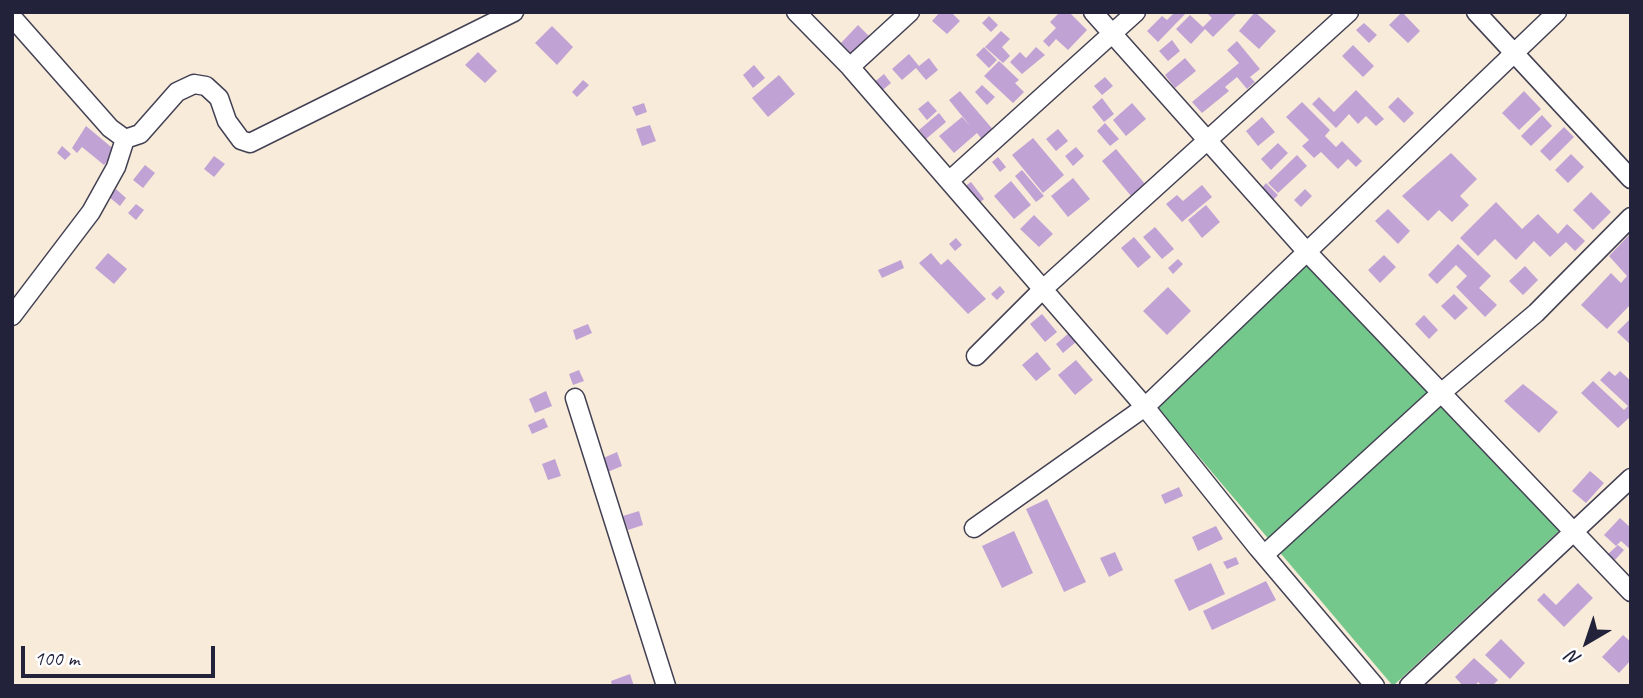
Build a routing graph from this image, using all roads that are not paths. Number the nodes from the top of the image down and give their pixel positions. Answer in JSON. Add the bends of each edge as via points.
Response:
{"nodes":[{"id":1,"x":514,"y":12,"type":"edge"},
{"id":2,"x":796,"y":12,"type":"edge"},
{"id":3,"x":910,"y":12,"type":"edge"},
{"id":4,"x":1093,"y":12,"type":"edge"},
{"id":5,"x":1136,"y":12,"type":"edge"},
{"id":6,"x":1349,"y":12,"type":"edge"},
{"id":7,"x":1476,"y":12,"type":"edge"},
{"id":8,"x":1557,"y":12,"type":"edge"},
{"id":9,"x":12,"y":18,"type":"edge"},
{"id":10,"x":1113,"y":34,"type":"junction"},
{"id":11,"x":1513,"y":55,"type":"junction"},
{"id":12,"x":850,"y":66,"type":"junction"},
{"id":13,"x":125,"y":139,"type":"junction"},
{"id":14,"x":1210,"y":140,"type":"junction"},
{"id":15,"x":1631,"y":179,"type":"edge"},
{"id":16,"x":949,"y":181,"type":"junction"},
{"id":17,"x":1631,"y":217,"type":"edge"},
{"id":18,"x":1307,"y":252,"type":"junction"},
{"id":19,"x":1042,"y":290,"type":"junction"},
{"id":20,"x":12,"y":316,"type":"edge"},
{"id":21,"x":976,"y":356,"type":"dead end"},
{"id":22,"x":1441,"y":393,"type":"junction"},
{"id":23,"x":575,"y":398,"type":"dead end"},
{"id":24,"x":1145,"y":407,"type":"junction"},
{"id":25,"x":1631,"y":478,"type":"edge"},
{"id":26,"x":974,"y":528,"type":"dead end"},
{"id":27,"x":1576,"y":532,"type":"junction"},
{"id":28,"x":1264,"y":555,"type":"junction"},
{"id":29,"x":1631,"y":592,"type":"edge"},
{"id":30,"x":666,"y":686,"type":"edge"},
{"id":31,"x":1375,"y":686,"type":"edge"},
{"id":32,"x":1409,"y":686,"type":"edge"}],
"edges":[{"from":1,"to":13,"type":"street","via":[[250,143],[241,140],[219,98],[206,86],[194,84],[177,92],[140,134]]},
{"from":2,"to":12,"type":"street"},
{"from":3,"to":12,"type":"street"},
{"from":4,"to":10,"type":"street"},
{"from":5,"to":10,"type":"street"},
{"from":6,"to":14,"type":"street"},
{"from":7,"to":11,"type":"street"},
{"from":8,"to":11,"type":"street"},
{"from":9,"to":13,"type":"street"},
{"from":10,"to":14,"type":"street"},
{"from":10,"to":16,"type":"street"},
{"from":11,"to":15,"type":"street"},
{"from":11,"to":18,"type":"street"},
{"from":12,"to":16,"type":"street"},
{"from":13,"to":20,"type":"street","via":[[116,167],[91,212]]},
{"from":14,"to":18,"type":"street"},
{"from":14,"to":19,"type":"street"},
{"from":16,"to":19,"type":"street"},
{"from":17,"to":22,"type":"street","via":[[1536,313]]},
{"from":18,"to":22,"type":"street"},
{"from":18,"to":24,"type":"street"},
{"from":19,"to":21,"type":"street"},
{"from":19,"to":24,"type":"street"},
{"from":22,"to":27,"type":"street"},
{"from":22,"to":28,"type":"street"},
{"from":23,"to":30,"type":"street"},
{"from":24,"to":26,"type":"street"},
{"from":24,"to":28,"type":"street"},
{"from":25,"to":27,"type":"street"},
{"from":27,"to":29,"type":"street"},
{"from":27,"to":32,"type":"street"},
{"from":28,"to":31,"type":"street"}]}
